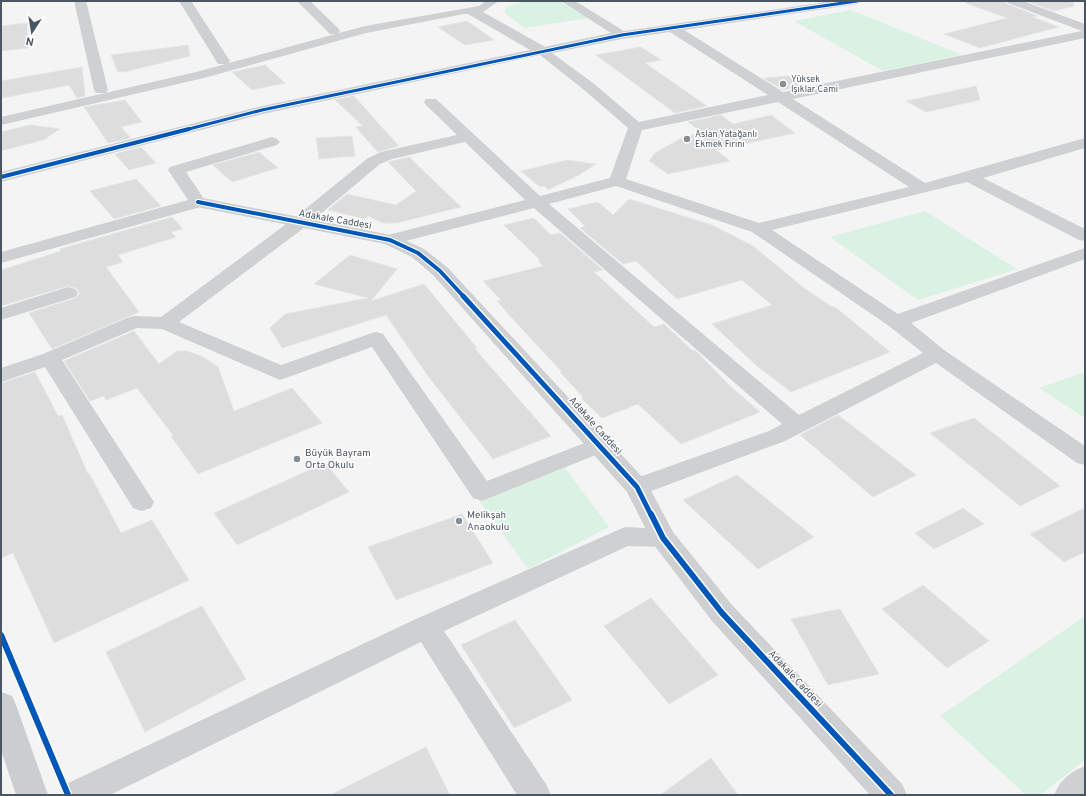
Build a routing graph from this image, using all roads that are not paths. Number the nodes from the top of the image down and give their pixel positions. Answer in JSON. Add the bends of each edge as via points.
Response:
{"nodes":[{"id":1,"x":80,"y":1,"type":"edge"},
{"id":2,"x":185,"y":1,"type":"edge"},
{"id":3,"x":303,"y":1,"type":"edge"},
{"id":4,"x":448,"y":1,"type":"edge"},
{"id":5,"x":567,"y":1,"type":"edge"},
{"id":6,"x":1012,"y":1,"type":"edge"},
{"id":7,"x":506,"y":2,"type":"edge"},
{"id":8,"x":848,"y":2,"type":"edge"},
{"id":9,"x":490,"y":4,"type":"edge"},
{"id":10,"x":467,"y":11,"type":"junction"},
{"id":11,"x":673,"y":28,"type":"junction"},
{"id":12,"x":1085,"y":28,"type":"edge"},
{"id":13,"x":334,"y":31,"type":"junction"},
{"id":14,"x":1085,"y":34,"type":"edge"},
{"id":15,"x":622,"y":35,"type":"junction"},
{"id":16,"x":542,"y":51,"type":"junction"},
{"id":17,"x":223,"y":61,"type":"junction"},
{"id":18,"x":101,"y":90,"type":"junction"},
{"id":19,"x":781,"y":98,"type":"junction"},
{"id":20,"x":431,"y":102,"type":"dead end"},
{"id":21,"x":1,"y":112,"type":"edge"},
{"id":22,"x":1,"y":121,"type":"edge"},
{"id":23,"x":636,"y":127,"type":"junction"},
{"id":24,"x":469,"y":137,"type":"junction"},
{"id":25,"x":272,"y":142,"type":"dead end"},
{"id":26,"x":1085,"y":142,"type":"edge"},
{"id":27,"x":1,"y":177,"type":"edge"},
{"id":28,"x":969,"y":177,"type":"junction"},
{"id":29,"x":617,"y":182,"type":"junction"},
{"id":30,"x":922,"y":188,"type":"junction"},
{"id":31,"x":536,"y":201,"type":"junction"},
{"id":32,"x":198,"y":202,"type":"junction"},
{"id":33,"x":299,"y":223,"type":"junction"},
{"id":34,"x":758,"y":228,"type":"junction"},
{"id":35,"x":1085,"y":236,"type":"edge"},
{"id":36,"x":390,"y":240,"type":"junction"},
{"id":37,"x":1085,"y":253,"type":"edge"},
{"id":38,"x":1,"y":258,"type":"edge"},
{"id":39,"x":68,"y":293,"type":"dead end"},
{"id":40,"x":1,"y":314,"type":"edge"},
{"id":41,"x":896,"y":322,"type":"junction"},
{"id":42,"x":165,"y":323,"type":"junction"},
{"id":43,"x":937,"y":354,"type":"junction"},
{"id":44,"x":50,"y":358,"type":"junction"},
{"id":45,"x":2,"y":371,"type":"edge"},
{"id":46,"x":798,"y":426,"type":"junction"},
{"id":47,"x":600,"y":445,"type":"junction"},
{"id":48,"x":1085,"y":456,"type":"edge"},
{"id":49,"x":637,"y":487,"type":"junction"},
{"id":50,"x":142,"y":502,"type":"dead end"},
{"id":51,"x":663,"y":538,"type":"junction"},
{"id":52,"x":426,"y":627,"type":"junction"},
{"id":53,"x":1,"y":705,"type":"edge"},
{"id":54,"x":1085,"y":781,"type":"edge"},
{"id":55,"x":32,"y":795,"type":"edge"},
{"id":56,"x":77,"y":795,"type":"edge"},
{"id":57,"x":535,"y":795,"type":"edge"},
{"id":58,"x":891,"y":795,"type":"edge"},
{"id":59,"x":1070,"y":795,"type":"edge"}],
"edges":[{"from":1,"to":18,"type":"street"},
{"from":2,"to":17,"type":"street"},
{"from":3,"to":13,"type":"street"},
{"from":4,"to":10,"type":"street","via":[[444,6],[446,8]]},
{"from":4,"to":13,"type":"street"},
{"from":5,"to":15,"type":"street"},
{"from":6,"to":12,"type":"street"},
{"from":7,"to":9,"type":"street"},
{"from":8,"to":11,"type":"street"},
{"from":9,"to":10,"type":"street"},
{"from":9,"to":16,"type":"street"},
{"from":10,"to":16,"type":"street"},
{"from":10,"to":22,"type":"street","via":[[364,30],[192,77]]},
{"from":11,"to":15,"type":"street"},
{"from":11,"to":19,"type":"street"},
{"from":13,"to":17,"type":"street"},
{"from":14,"to":19,"type":"street"},
{"from":15,"to":16,"type":"street"},
{"from":16,"to":23,"type":"street"},
{"from":16,"to":27,"type":"street","via":[[262,110]]},
{"from":17,"to":18,"type":"street"},
{"from":18,"to":21,"type":"street"},
{"from":19,"to":23,"type":"street"},
{"from":19,"to":30,"type":"street"},
{"from":20,"to":24,"type":"street"},
{"from":23,"to":29,"type":"street"},
{"from":24,"to":31,"type":"street"},
{"from":24,"to":33,"type":"street","via":[[387,155],[374,161]]},
{"from":25,"to":32,"type":"street","via":[[176,170]]},
{"from":26,"to":28,"type":"street"},
{"from":28,"to":30,"type":"street"},
{"from":28,"to":35,"type":"street"},
{"from":29,"to":31,"type":"street"},
{"from":29,"to":34,"type":"street"},
{"from":30,"to":34,"type":"street"},
{"from":31,"to":36,"type":"street"},
{"from":31,"to":46,"type":"street"},
{"from":32,"to":33,"type":"street","name":"Adakale Caddesi"},
{"from":32,"to":38,"type":"street"},
{"from":33,"to":36,"type":"street","name":"Adakale Caddesi"},
{"from":33,"to":42,"type":"street"},
{"from":34,"to":41,"type":"street"},
{"from":36,"to":47,"type":"street","name":"Adakale Caddesi","via":[[418,253],[440,271]]},
{"from":37,"to":41,"type":"street"},
{"from":39,"to":40,"type":"street"},
{"from":41,"to":43,"type":"street"},
{"from":42,"to":44,"type":"street","via":[[134,322]]},
{"from":42,"to":47,"type":"street","via":[[280,373],[376,338],[482,492]]},
{"from":43,"to":46,"type":"street"},
{"from":43,"to":48,"type":"street"},
{"from":44,"to":45,"type":"street"},
{"from":44,"to":50,"type":"street"},
{"from":46,"to":49,"type":"street"},
{"from":47,"to":49,"type":"street","name":"Adakale Caddesi"},
{"from":49,"to":51,"type":"street","name":"Adakale Caddesi"},
{"from":51,"to":52,"type":"street","via":[[625,536]]},
{"from":51,"to":58,"type":"street","name":"Adakale Caddesi","via":[[722,613]]},
{"from":52,"to":56,"type":"street"},
{"from":52,"to":57,"type":"street"},
{"from":53,"to":55,"type":"main road"},
{"from":54,"to":59,"type":"street"}]}
